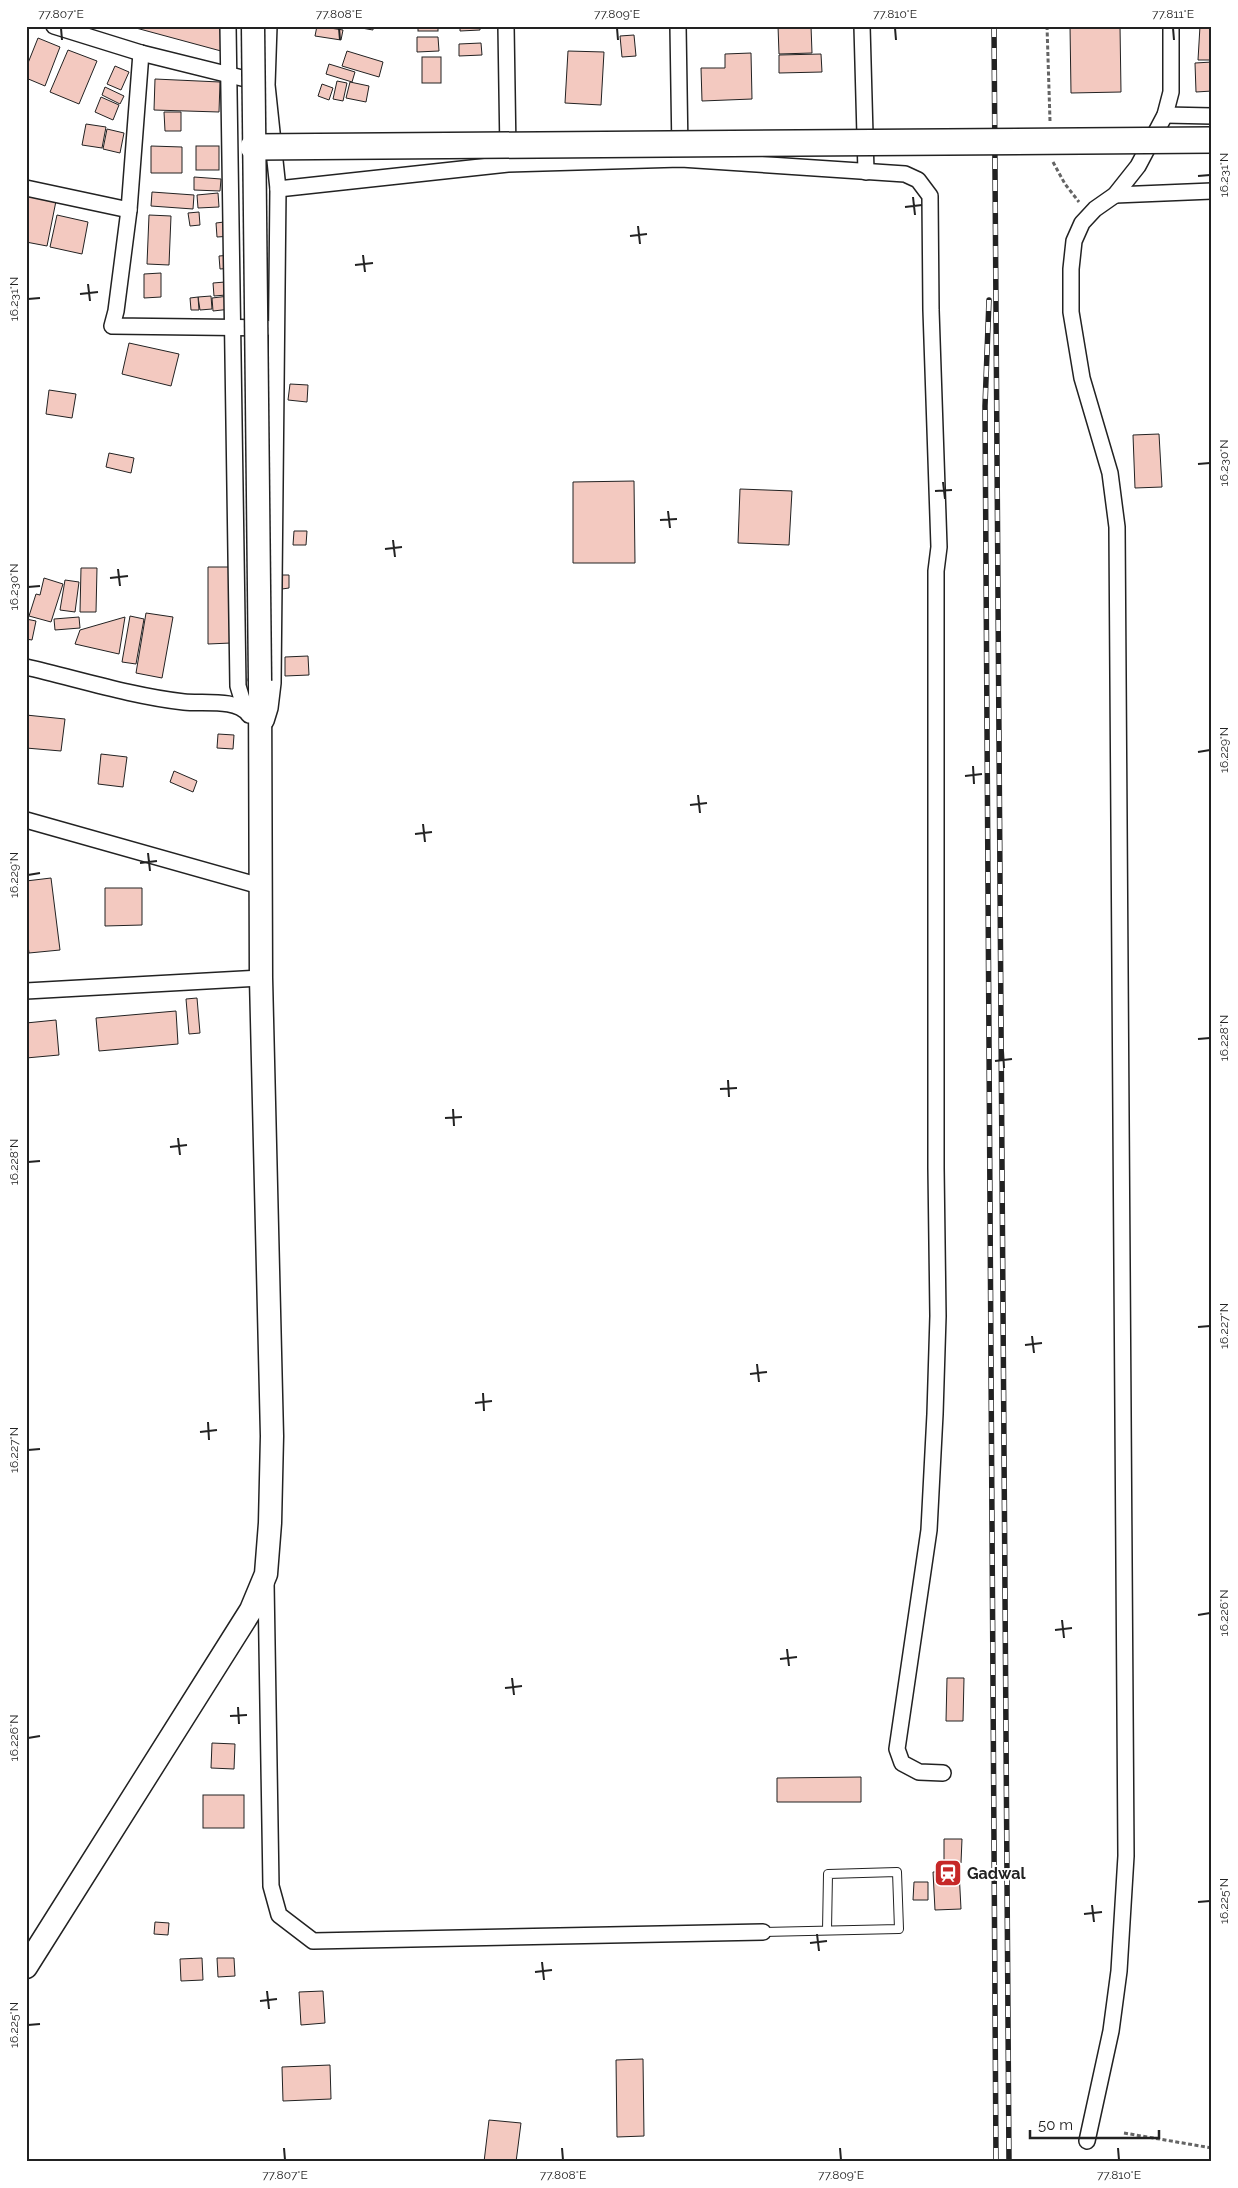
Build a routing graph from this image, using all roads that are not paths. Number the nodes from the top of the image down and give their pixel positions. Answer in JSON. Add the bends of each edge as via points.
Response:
{"nodes":[{"id":1,"x":54,"y":26,"type":"edge"},
{"id":2,"x":228,"y":26,"type":"edge"},
{"id":3,"x":253,"y":26,"type":"edge"},
{"id":4,"x":269,"y":26,"type":"edge"},
{"id":5,"x":506,"y":26,"type":"edge"},
{"id":6,"x":678,"y":26,"type":"edge"},
{"id":7,"x":862,"y":26,"type":"edge"},
{"id":8,"x":1171,"y":26,"type":"edge"},
{"id":9,"x":141,"y":53,"type":"junction"},
{"id":10,"x":228,"y":75,"type":"junction"},
{"id":11,"x":268,"y":85,"type":"junction"},
{"id":12,"x":1166,"y":115,"type":"junction"},
{"id":13,"x":1212,"y":116,"type":"edge"},
{"id":14,"x":1212,"y":140,"type":"edge"},
{"id":15,"x":253,"y":146,"type":"junction"},
{"id":16,"x":681,"y":159,"type":"junction"},
{"id":17,"x":508,"y":164,"type":"junction"},
{"id":18,"x":866,"y":172,"type":"junction"},
{"id":19,"x":26,"y":188,"type":"edge"},
{"id":20,"x":278,"y":189,"type":"junction"},
{"id":21,"x":1212,"y":191,"type":"edge"},
{"id":22,"x":1115,"y":195,"type":"junction"},
{"id":23,"x":129,"y":210,"type":"junction"},
{"id":24,"x":277,"y":327,"type":"junction"},
{"id":25,"x":233,"y":328,"type":"junction"},
{"id":26,"x":26,"y":666,"type":"edge"},
{"id":27,"x":245,"y":709,"type":"junction"},
{"id":28,"x":262,"y":731,"type":"junction"},
{"id":29,"x":26,"y":820,"type":"edge"},
{"id":30,"x":260,"y":886,"type":"junction"},
{"id":31,"x":261,"y":978,"type":"junction"},
{"id":32,"x":26,"y":991,"type":"edge"},
{"id":33,"x":266,"y":1574,"type":"junction"},
{"id":34,"x":943,"y":1773,"type":"dead end"},
{"id":35,"x":827,"y":1930,"type":"junction"},
{"id":36,"x":763,"y":1932,"type":"joint"},
{"id":37,"x":26,"y":1967,"type":"edge"},
{"id":38,"x":1087,"y":2141,"type":"dead end"}],
"edges":[{"from":1,"to":9,"type":"street"},
{"from":2,"to":10,"type":"street"},
{"from":3,"to":15,"type":"main road","bridge":true},
{"from":4,"to":11,"type":"street"},
{"from":5,"to":17,"type":"street"},
{"from":6,"to":16,"type":"street"},
{"from":7,"to":18,"type":"street"},
{"from":8,"to":12,"type":"street","via":[[1170,92]]},
{"from":9,"to":10,"type":"street"},
{"from":9,"to":23,"type":"street"},
{"from":10,"to":11,"type":"street"},
{"from":10,"to":25,"type":"street"},
{"from":11,"to":20,"type":"street"},
{"from":12,"to":13,"type":"street"},
{"from":12,"to":22,"type":"street","via":[[1138,166]]},
{"from":14,"to":15,"type":"main road","bridge":true},
{"from":15,"to":28,"type":"main road","bridge":true},
{"from":16,"to":17,"type":"street"},
{"from":16,"to":18,"type":"street"},
{"from":17,"to":20,"type":"street"},
{"from":18,"to":34,"type":"street","via":[[904,174],[918,180],[930,196],[931,214],[939,547],[936,571],[938,1316],[928,1530],[897,1749],[902,1763],[919,1772]]},
{"from":19,"to":23,"type":"street"},
{"from":20,"to":24,"type":"street"},
{"from":21,"to":22,"type":"street"},
{"from":22,"to":38,"type":"street","via":[[1082,223],[1074,241],[1071,269],[1071,312],[1082,378],[1110,473],[1117,527],[1126,1856],[1119,1970],[1111,2031]]},
{"from":23,"to":25,"type":"street","via":[[112,326]]},
{"from":24,"to":25,"type":"street"},
{"from":24,"to":28,"type":"street","via":[[273,683],[270,708]]},
{"from":25,"to":27,"type":"street","via":[[238,686]]},
{"from":26,"to":27,"type":"street","via":[[156,699],[225,704]]},
{"from":27,"to":28,"type":"street"},
{"from":28,"to":30,"type":"main road"},
{"from":29,"to":30,"type":"street"},
{"from":30,"to":31,"type":"main road"},
{"from":31,"to":32,"type":"street"},
{"from":31,"to":33,"type":"main road","via":[[272,1436]]},
{"from":33,"to":36,"type":"street","via":[[271,1886],[279,1915],[313,1941]]},
{"from":33,"to":37,"type":"main road","via":[[251,1610]]},
{"from":35,"to":35,"type":"lane","via":[[899,1929],[897,1872],[828,1874]]},
{"from":35,"to":36,"type":"lane"}]}
